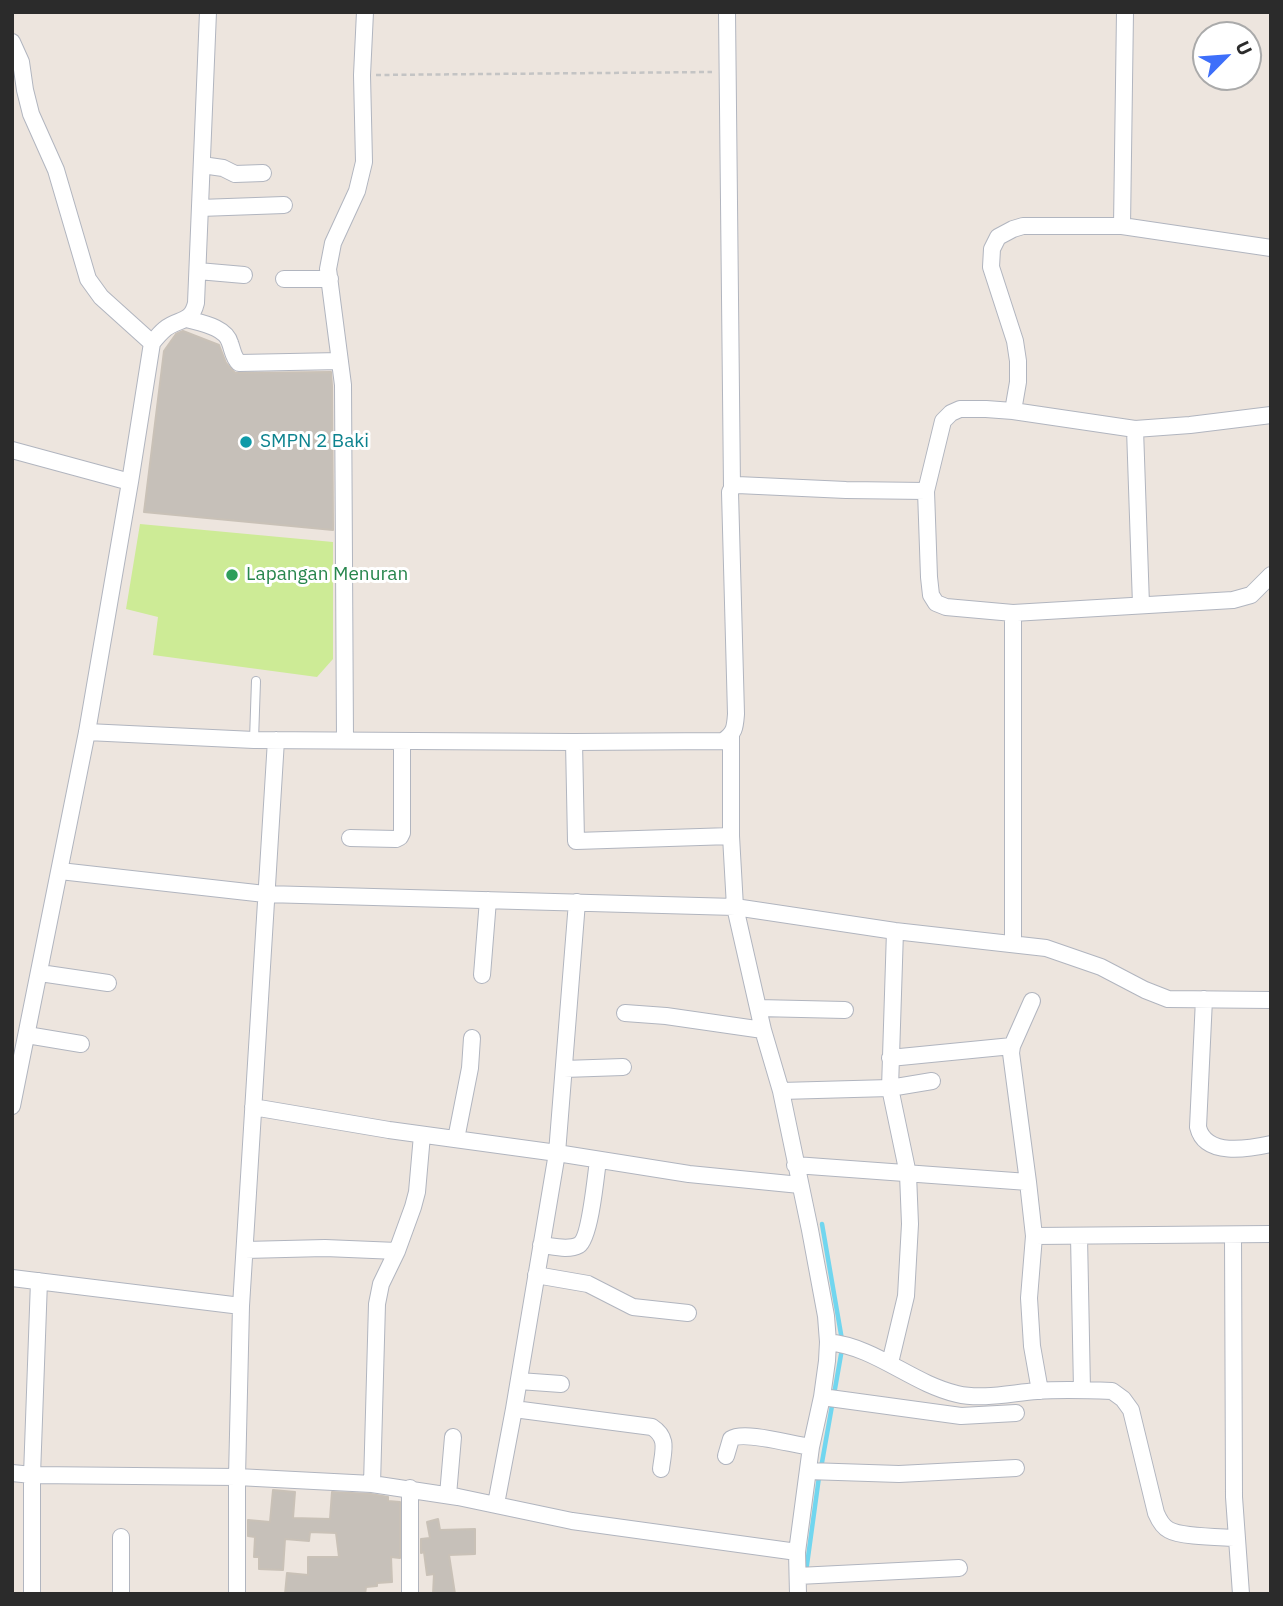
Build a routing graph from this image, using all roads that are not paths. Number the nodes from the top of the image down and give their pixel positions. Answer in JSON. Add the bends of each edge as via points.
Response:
{"nodes":[{"id":1,"x":208,"y":12,"type":"edge"},
{"id":2,"x":365,"y":12,"type":"edge"},
{"id":3,"x":727,"y":12,"type":"edge"},
{"id":4,"x":1125,"y":12,"type":"edge"},
{"id":5,"x":12,"y":42,"type":"edge"},
{"id":6,"x":202,"y":165,"type":"junction"},
{"id":7,"x":263,"y":173,"type":"dead end"},
{"id":8,"x":284,"y":205,"type":"dead end"},
{"id":9,"x":200,"y":208,"type":"junction"},
{"id":10,"x":1122,"y":226,"type":"junction"},
{"id":11,"x":1271,"y":248,"type":"edge"},
{"id":12,"x":198,"y":271,"type":"junction"},
{"id":13,"x":244,"y":275,"type":"dead end"},
{"id":14,"x":284,"y":279,"type":"dead end"},
{"id":15,"x":330,"y":279,"type":"junction"},
{"id":16,"x":187,"y":319,"type":"junction"},
{"id":17,"x":152,"y":343,"type":"junction"},
{"id":18,"x":340,"y":361,"type":"junction"},
{"id":19,"x":1013,"y":411,"type":"junction"},
{"id":20,"x":1271,"y":415,"type":"edge"},
{"id":21,"x":1135,"y":429,"type":"junction"},
{"id":22,"x":12,"y":450,"type":"edge"},
{"id":23,"x":130,"y":482,"type":"junction"},
{"id":24,"x":732,"y":488,"type":"junction"},
{"id":25,"x":926,"y":491,"type":"junction"},
{"id":26,"x":1271,"y":575,"type":"edge"},
{"id":27,"x":1141,"y":605,"type":"junction"},
{"id":28,"x":1013,"y":612,"type":"junction"},
{"id":29,"x":256,"y":681,"type":"dead end"},
{"id":30,"x":87,"y":732,"type":"junction"},
{"id":31,"x":730,"y":736,"type":"junction"},
{"id":32,"x":254,"y":740,"type":"junction"},
{"id":33,"x":276,"y":740,"type":"junction"},
{"id":34,"x":345,"y":740,"type":"junction"},
{"id":35,"x":402,"y":741,"type":"junction"},
{"id":36,"x":574,"y":742,"type":"junction"},
{"id":37,"x":731,"y":836,"type":"junction"},
{"id":38,"x":350,"y":838,"type":"dead end"},
{"id":39,"x":60,"y":871,"type":"junction"},
{"id":40,"x":265,"y":894,"type":"junction"},
{"id":41,"x":488,"y":900,"type":"junction"},
{"id":42,"x":577,"y":902,"type":"junction"},
{"id":43,"x":735,"y":907,"type":"junction"},
{"id":44,"x":895,"y":931,"type":"junction"},
{"id":45,"x":1013,"y":944,"type":"junction"},
{"id":46,"x":40,"y":973,"type":"junction"},
{"id":47,"x":482,"y":975,"type":"dead end"},
{"id":48,"x":108,"y":983,"type":"dead end"},
{"id":49,"x":1204,"y":999,"type":"junction"},
{"id":50,"x":1271,"y":1000,"type":"edge"},
{"id":51,"x":1032,"y":1001,"type":"dead end"},
{"id":52,"x":758,"y":1008,"type":"junction"},
{"id":53,"x":845,"y":1010,"type":"dead end"},
{"id":54,"x":625,"y":1013,"type":"dead end"},
{"id":55,"x":764,"y":1030,"type":"junction"},
{"id":56,"x":27,"y":1035,"type":"junction"},
{"id":57,"x":472,"y":1038,"type":"dead end"},
{"id":58,"x":81,"y":1044,"type":"dead end"},
{"id":59,"x":1012,"y":1046,"type":"junction"},
{"id":60,"x":890,"y":1058,"type":"junction"},
{"id":61,"x":623,"y":1067,"type":"dead end"},
{"id":62,"x":564,"y":1069,"type":"junction"},
{"id":63,"x":932,"y":1081,"type":"dead end"},
{"id":64,"x":890,"y":1088,"type":"junction"},
{"id":65,"x":781,"y":1091,"type":"junction"},
{"id":66,"x":12,"y":1106,"type":"edge"},
{"id":67,"x":253,"y":1107,"type":"junction"},
{"id":68,"x":422,"y":1135,"type":"junction"},
{"id":69,"x":456,"y":1139,"type":"junction"},
{"id":70,"x":1271,"y":1144,"type":"edge"},
{"id":71,"x":557,"y":1153,"type":"junction"},
{"id":72,"x":598,"y":1160,"type":"junction"},
{"id":73,"x":795,"y":1165,"type":"junction"},
{"id":74,"x":908,"y":1174,"type":"junction"},
{"id":75,"x":1028,"y":1182,"type":"junction"},
{"id":76,"x":800,"y":1185,"type":"junction"},
{"id":77,"x":1271,"y":1234,"type":"edge"},
{"id":78,"x":1233,"y":1235,"type":"junction"},
{"id":79,"x":1034,"y":1236,"type":"junction"},
{"id":80,"x":1079,"y":1236,"type":"junction"},
{"id":81,"x":541,"y":1245,"type":"junction"},
{"id":82,"x":244,"y":1250,"type":"junction"},
{"id":83,"x":397,"y":1251,"type":"junction"},
{"id":84,"x":536,"y":1275,"type":"junction"},
{"id":85,"x":12,"y":1278,"type":"edge"},
{"id":86,"x":38,"y":1281,"type":"junction"},
{"id":87,"x":241,"y":1306,"type":"junction"},
{"id":88,"x":688,"y":1313,"type":"dead end"},
{"id":89,"x":838,"y":1343,"type":"junction"},
{"id":90,"x":890,"y":1363,"type":"junction"},
{"id":91,"x":519,"y":1381,"type":"junction"},
{"id":92,"x":561,"y":1384,"type":"dead end"},
{"id":93,"x":1082,"y":1390,"type":"junction"},
{"id":94,"x":1040,"y":1391,"type":"junction"},
{"id":95,"x":822,"y":1397,"type":"junction"},
{"id":96,"x":514,"y":1409,"type":"junction"},
{"id":97,"x":1016,"y":1413,"type":"dead end"},
{"id":98,"x":453,"y":1437,"type":"dead end"},
{"id":99,"x":811,"y":1447,"type":"junction"},
{"id":100,"x":726,"y":1456,"type":"dead end"},
{"id":101,"x":1016,"y":1468,"type":"dead end"},
{"id":102,"x":661,"y":1469,"type":"dead end"},
{"id":103,"x":808,"y":1471,"type":"junction"},
{"id":104,"x":12,"y":1473,"type":"edge"},
{"id":105,"x":32,"y":1475,"type":"junction"},
{"id":106,"x":237,"y":1477,"type":"junction"},
{"id":107,"x":372,"y":1483,"type":"junction"},
{"id":108,"x":410,"y":1489,"type":"junction"},
{"id":109,"x":448,"y":1495,"type":"junction"},
{"id":110,"x":496,"y":1504,"type":"junction"},
{"id":111,"x":121,"y":1537,"type":"dead end"},
{"id":112,"x":1236,"y":1538,"type":"junction"},
{"id":113,"x":797,"y":1552,"type":"junction"},
{"id":114,"x":959,"y":1568,"type":"dead end"},
{"id":115,"x":798,"y":1576,"type":"junction"},
{"id":116,"x":32,"y":1594,"type":"edge"},
{"id":117,"x":121,"y":1594,"type":"edge"},
{"id":118,"x":237,"y":1594,"type":"edge"},
{"id":119,"x":410,"y":1594,"type":"edge"},
{"id":120,"x":798,"y":1594,"type":"edge"},
{"id":121,"x":1241,"y":1594,"type":"edge"}],
"edges":[{"from":1,"to":6,"type":"street"},
{"from":2,"to":15,"type":"street","via":[[364,162],[357,191],[333,243]]},
{"from":3,"to":24,"type":"street"},
{"from":4,"to":10,"type":"street"},
{"from":5,"to":17,"type":"street","via":[[21,62],[31,114],[56,170],[88,279],[101,297]]},
{"from":6,"to":7,"type":"street","via":[[235,174]]},
{"from":6,"to":9,"type":"street"},
{"from":8,"to":9,"type":"street"},
{"from":9,"to":12,"type":"street"},
{"from":10,"to":11,"type":"street"},
{"from":10,"to":19,"type":"street","via":[[1023,226],[999,237],[992,249],[991,267],[1015,341],[1018,382]]},
{"from":12,"to":13,"type":"street"},
{"from":12,"to":16,"type":"street","via":[[196,303]]},
{"from":14,"to":15,"type":"street"},
{"from":15,"to":18,"type":"street"},
{"from":16,"to":17,"type":"street","via":[[165,328]]},
{"from":16,"to":18,"type":"street","via":[[225,334],[239,363]]},
{"from":17,"to":23,"type":"street"},
{"from":18,"to":34,"type":"street"},
{"from":19,"to":21,"type":"street"},
{"from":19,"to":25,"type":"street","via":[[961,409],[951,413],[943,421]]},
{"from":20,"to":21,"type":"street"},
{"from":21,"to":27,"type":"street"},
{"from":22,"to":23,"type":"street"},
{"from":23,"to":30,"type":"street"},
{"from":24,"to":25,"type":"street"},
{"from":24,"to":31,"type":"street","via":[[736,714]]},
{"from":25,"to":28,"type":"street","via":[[929,577],[936,603]]},
{"from":26,"to":27,"type":"street","via":[[1251,595],[1241,598]]},
{"from":27,"to":28,"type":"street"},
{"from":28,"to":45,"type":"street"},
{"from":29,"to":32,"type":"lane"},
{"from":30,"to":32,"type":"street"},
{"from":30,"to":39,"type":"street"},
{"from":31,"to":36,"type":"street","via":[[723,741]]},
{"from":31,"to":37,"type":"street"},
{"from":32,"to":33,"type":"street"},
{"from":33,"to":34,"type":"street"},
{"from":33,"to":40,"type":"street"},
{"from":34,"to":35,"type":"street"},
{"from":35,"to":36,"type":"street"},
{"from":35,"to":38,"type":"street","via":[[400,837]]},
{"from":36,"to":37,"type":"street","via":[[576,841]]},
{"from":37,"to":43,"type":"street"},
{"from":39,"to":40,"type":"street"},
{"from":39,"to":46,"type":"street"},
{"from":40,"to":41,"type":"street"},
{"from":40,"to":67,"type":"street"},
{"from":41,"to":42,"type":"street"},
{"from":41,"to":47,"type":"street"},
{"from":42,"to":43,"type":"street"},
{"from":42,"to":62,"type":"street"},
{"from":43,"to":44,"type":"street"},
{"from":43,"to":52,"type":"street"},
{"from":44,"to":45,"type":"street"},
{"from":44,"to":60,"type":"street"},
{"from":45,"to":49,"type":"street","via":[[1057,951],[1168,999]]},
{"from":46,"to":48,"type":"street"},
{"from":46,"to":56,"type":"street"},
{"from":49,"to":50,"type":"street"},
{"from":49,"to":70,"type":"street","via":[[1200,1136],[1211,1145],[1231,1148]]},
{"from":51,"to":59,"type":"street"},
{"from":52,"to":53,"type":"street"},
{"from":52,"to":55,"type":"street"},
{"from":54,"to":55,"type":"street"},
{"from":55,"to":65,"type":"street"},
{"from":56,"to":58,"type":"street"},
{"from":56,"to":66,"type":"street"},
{"from":57,"to":69,"type":"street"},
{"from":59,"to":60,"type":"street"},
{"from":59,"to":75,"type":"street"},
{"from":60,"to":64,"type":"street"},
{"from":61,"to":62,"type":"street"},
{"from":62,"to":71,"type":"street"},
{"from":63,"to":64,"type":"street"},
{"from":64,"to":65,"type":"street"},
{"from":64,"to":74,"type":"street"},
{"from":65,"to":73,"type":"street"},
{"from":67,"to":68,"type":"street"},
{"from":67,"to":82,"type":"street"},
{"from":68,"to":69,"type":"street"},
{"from":68,"to":83,"type":"street","via":[[417,1192]]},
{"from":69,"to":71,"type":"street"},
{"from":71,"to":72,"type":"street"},
{"from":71,"to":81,"type":"street"},
{"from":72,"to":76,"type":"street"},
{"from":72,"to":81,"type":"street","via":[[583,1241],[572,1247]]},
{"from":73,"to":74,"type":"street"},
{"from":73,"to":76,"type":"street"},
{"from":74,"to":75,"type":"street"},
{"from":74,"to":90,"type":"street","via":[[906,1296]]},
{"from":75,"to":79,"type":"street"},
{"from":76,"to":89,"type":"street","via":[[826,1316]]},
{"from":77,"to":78,"type":"street"},
{"from":78,"to":80,"type":"street"},
{"from":78,"to":112,"type":"street"},
{"from":79,"to":80,"type":"street"},
{"from":79,"to":94,"type":"street","via":[[1029,1298]]},
{"from":80,"to":93,"type":"street"},
{"from":81,"to":84,"type":"street"},
{"from":82,"to":83,"type":"street"},
{"from":82,"to":87,"type":"street"},
{"from":83,"to":107,"type":"street","via":[[377,1304]]},
{"from":84,"to":88,"type":"street","via":[[588,1284],[634,1307]]},
{"from":84,"to":91,"type":"street"},
{"from":85,"to":86,"type":"street"},
{"from":86,"to":87,"type":"street"},
{"from":86,"to":105,"type":"street"},
{"from":87,"to":106,"type":"street"},
{"from":89,"to":90,"type":"street"},
{"from":89,"to":95,"type":"street"},
{"from":90,"to":94,"type":"street","via":[[918,1381],[962,1395]]},
{"from":91,"to":92,"type":"street"},
{"from":91,"to":96,"type":"street"},
{"from":93,"to":94,"type":"street"},
{"from":93,"to":112,"type":"street","via":[[1112,1391],[1131,1410],[1156,1513],[1170,1531]]},
{"from":95,"to":97,"type":"street","via":[[961,1416]]},
{"from":95,"to":99,"type":"street"},
{"from":96,"to":102,"type":"street","via":[[652,1427],[663,1440]]},
{"from":96,"to":110,"type":"street"},
{"from":98,"to":109,"type":"street"},
{"from":99,"to":100,"type":"street","via":[[736,1436]]},
{"from":99,"to":103,"type":"street"},
{"from":101,"to":103,"type":"street","via":[[888,1474]]},
{"from":103,"to":113,"type":"street"},
{"from":104,"to":105,"type":"street"},
{"from":105,"to":106,"type":"street"},
{"from":105,"to":116,"type":"street"},
{"from":106,"to":107,"type":"street"},
{"from":106,"to":118,"type":"street"},
{"from":107,"to":108,"type":"street"},
{"from":108,"to":109,"type":"street"},
{"from":108,"to":119,"type":"street"},
{"from":109,"to":110,"type":"street"},
{"from":110,"to":113,"type":"street","via":[[572,1521]]},
{"from":111,"to":117,"type":"street"},
{"from":112,"to":121,"type":"street"},
{"from":113,"to":115,"type":"street"},
{"from":114,"to":115,"type":"street"},
{"from":115,"to":120,"type":"street"}]}
